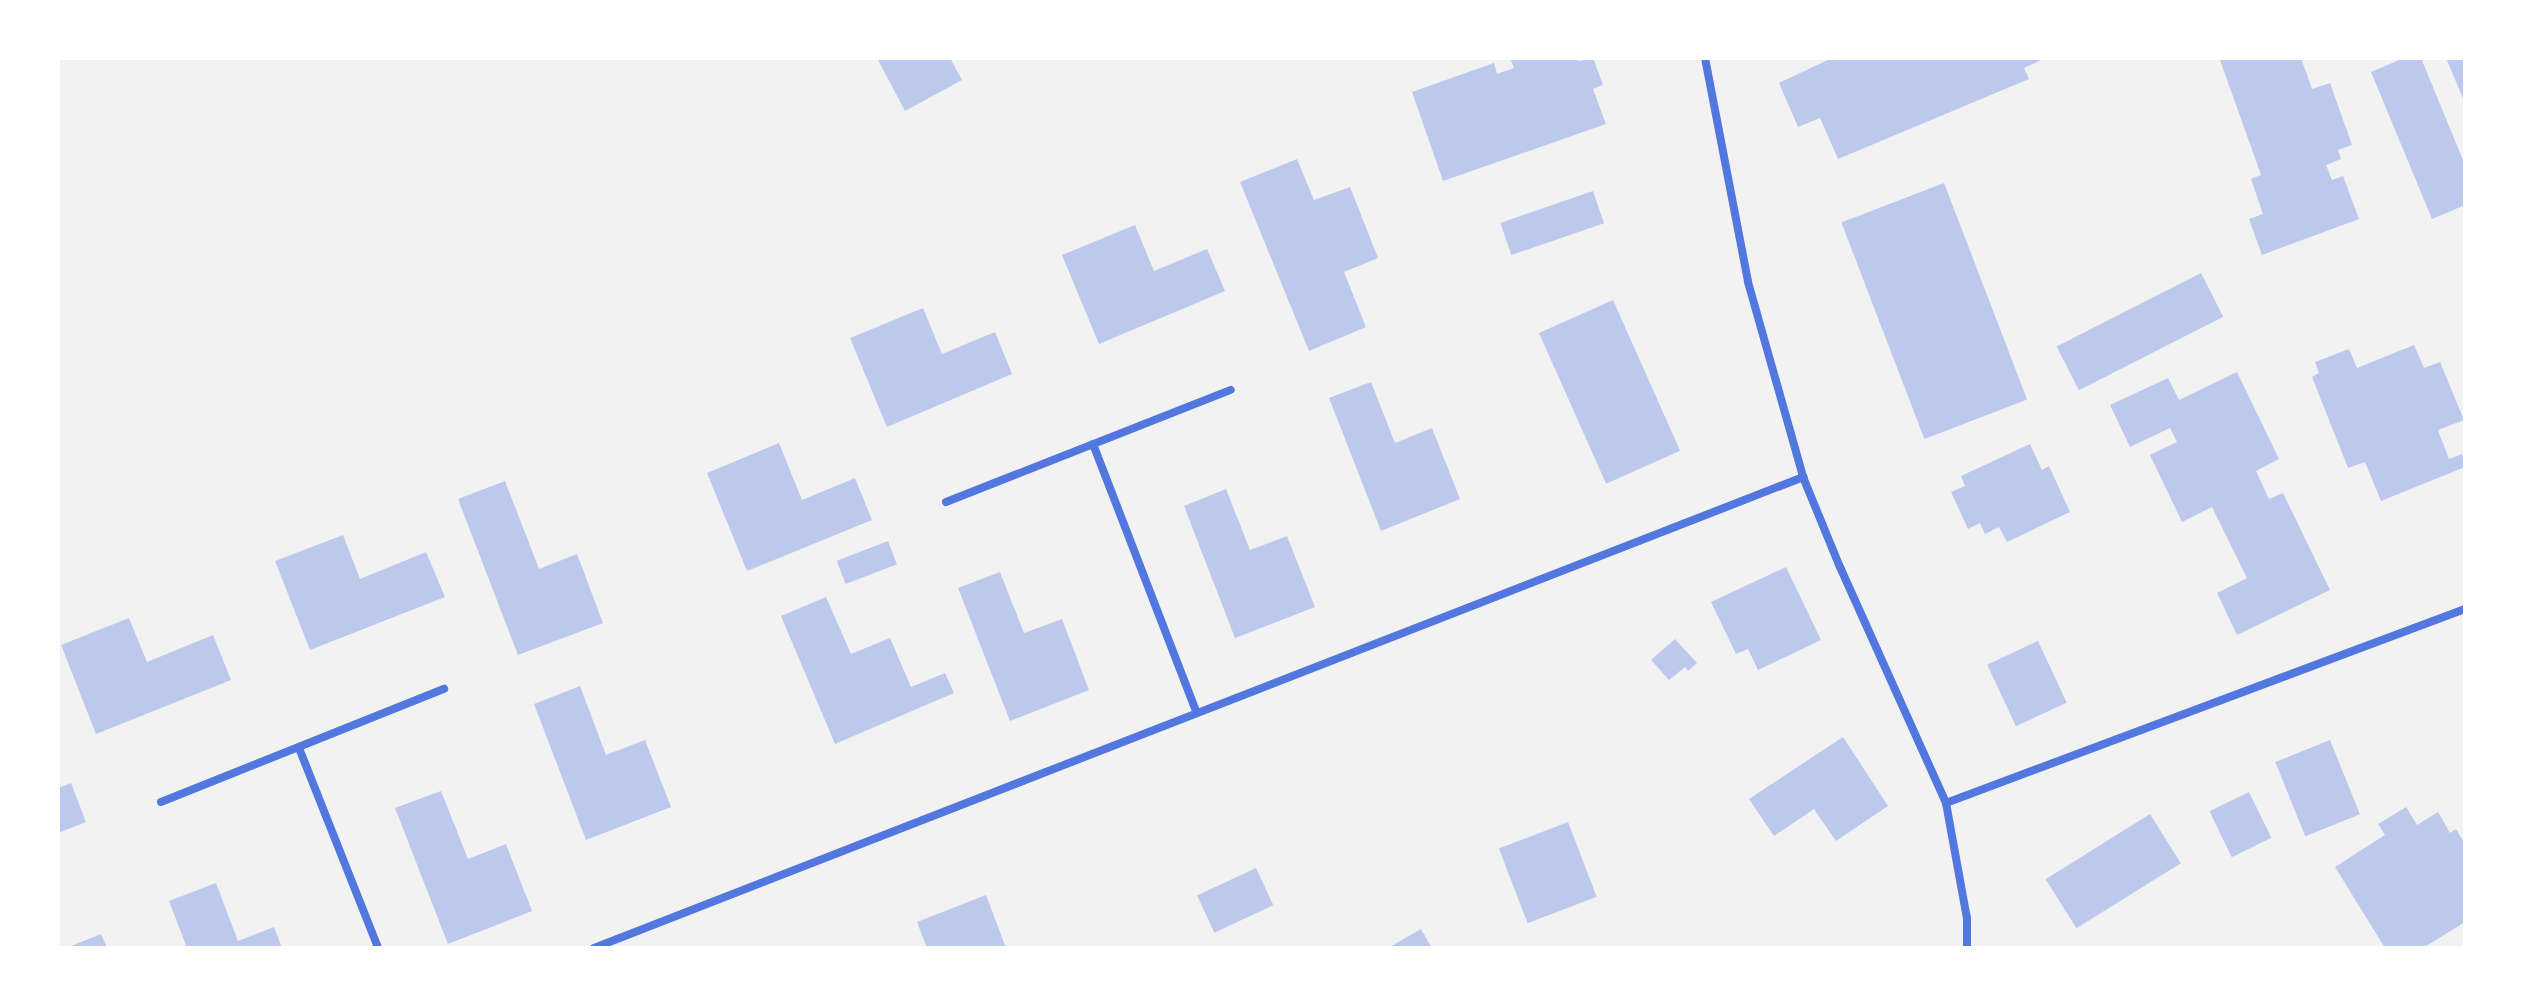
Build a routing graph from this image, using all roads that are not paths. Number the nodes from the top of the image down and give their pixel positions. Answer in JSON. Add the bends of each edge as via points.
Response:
{"nodes":[{"id":1,"x":1705,"y":58,"type":"edge"},
{"id":2,"x":1231,"y":390,"type":"dead end"},
{"id":3,"x":1093,"y":444,"type":"junction"},
{"id":4,"x":1803,"y":477,"type":"junction"},
{"id":5,"x":946,"y":502,"type":"dead end"},
{"id":6,"x":2465,"y":609,"type":"edge"},
{"id":7,"x":444,"y":689,"type":"dead end"},
{"id":8,"x":1197,"y":713,"type":"junction"},
{"id":9,"x":299,"y":748,"type":"junction"},
{"id":10,"x":161,"y":802,"type":"dead end"},
{"id":11,"x":1946,"y":803,"type":"junction"},
{"id":12,"x":378,"y":948,"type":"edge"},
{"id":13,"x":594,"y":948,"type":"edge"},
{"id":14,"x":1967,"y":948,"type":"edge"}],
"edges":[{"from":1,"to":4,"type":"street","via":[[1748,282]]},
{"from":2,"to":3,"type":"street"},
{"from":3,"to":5,"type":"street"},
{"from":3,"to":8,"type":"street"},
{"from":4,"to":8,"type":"street"},
{"from":4,"to":11,"type":"street"},
{"from":6,"to":11,"type":"street"},
{"from":7,"to":9,"type":"street"},
{"from":8,"to":13,"type":"street"},
{"from":9,"to":10,"type":"street"},
{"from":9,"to":12,"type":"street"},
{"from":11,"to":14,"type":"street","via":[[1967,918]]}]}
